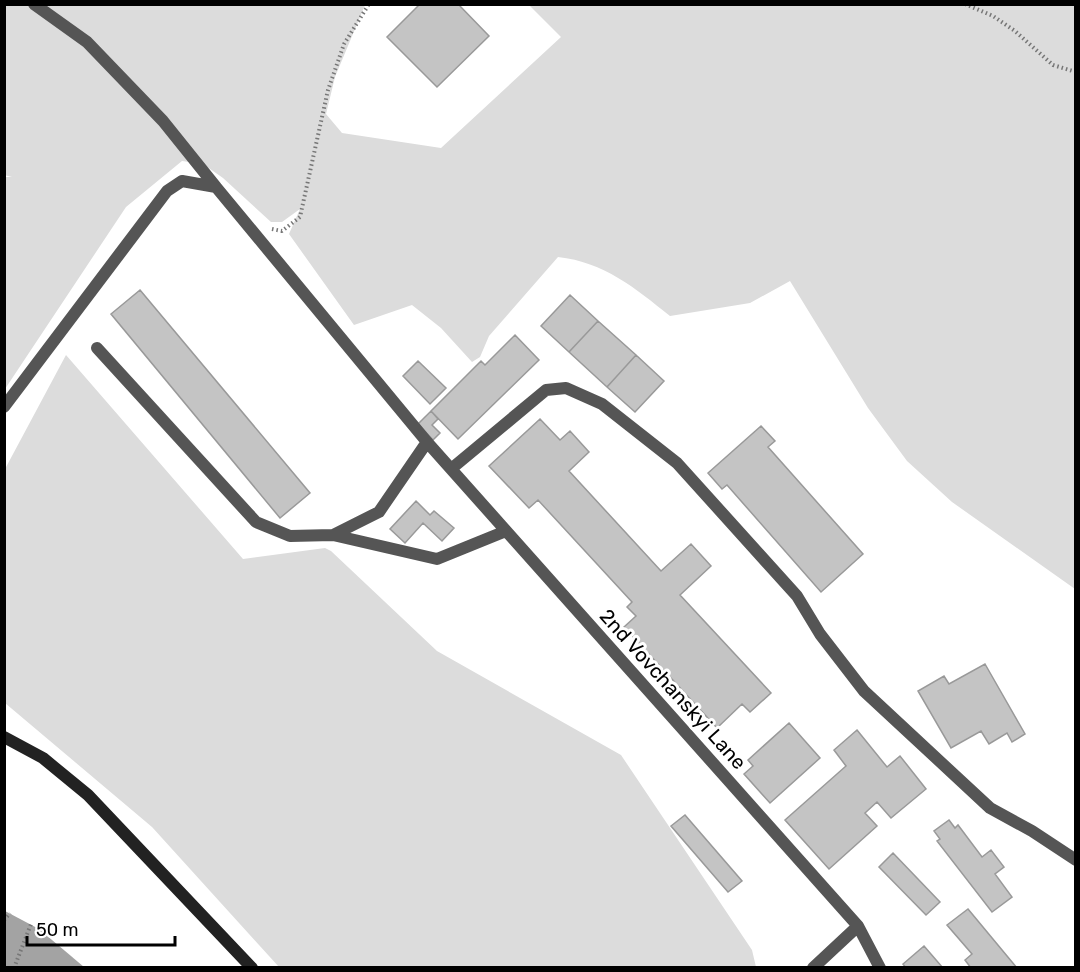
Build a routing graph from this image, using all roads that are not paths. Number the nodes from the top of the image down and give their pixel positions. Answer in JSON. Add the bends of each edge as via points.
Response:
{"nodes":[{"id":1,"x":34,"y":4,"type":"edge"},
{"id":2,"x":216,"y":187,"type":"junction"},
{"id":3,"x":97,"y":348,"type":"dead end"},
{"id":4,"x":4,"y":407,"type":"edge"},
{"id":5,"x":427,"y":442,"type":"junction"},
{"id":6,"x":451,"y":469,"type":"junction"},
{"id":7,"x":506,"y":531,"type":"junction"},
{"id":8,"x":333,"y":535,"type":"junction"},
{"id":9,"x":4,"y":737,"type":"edge"},
{"id":10,"x":1076,"y":860,"type":"edge"},
{"id":11,"x":858,"y":926,"type":"junction"},
{"id":12,"x":252,"y":968,"type":"edge"},
{"id":13,"x":813,"y":968,"type":"edge"},
{"id":14,"x":880,"y":968,"type":"edge"}],
"edges":[{"from":1,"to":2,"type":"lane","name":"2nd Vovchanskyi Lane","via":[[87,42],[164,122]]},
{"from":2,"to":4,"type":"lane","via":[[182,180],[167,191]]},
{"from":2,"to":5,"type":"lane","name":"2nd Vovchanskyi Lane"},
{"from":3,"to":8,"type":"lane","via":[[256,522],[290,536]]},
{"from":5,"to":6,"type":"lane","name":"2nd Vovchanskyi Lane"},
{"from":5,"to":8,"type":"lane","via":[[379,512]]},
{"from":6,"to":7,"type":"lane","name":"2nd Vovchanskyi Lane"},
{"from":6,"to":10,"type":"lane","via":[[546,390],[566,388],[602,404],[677,463],[797,596],[820,634],[872,699],[990,808]]},
{"from":7,"to":8,"type":"lane","via":[[436,559]]},
{"from":7,"to":11,"type":"lane","name":"2nd Vovchanskyi Lane"},
{"from":9,"to":12,"type":"street","via":[[43,758],[88,795]]},
{"from":11,"to":13,"type":"lane"},
{"from":11,"to":14,"type":"lane","name":"2nd Vovchanskyi Lane"}]}
